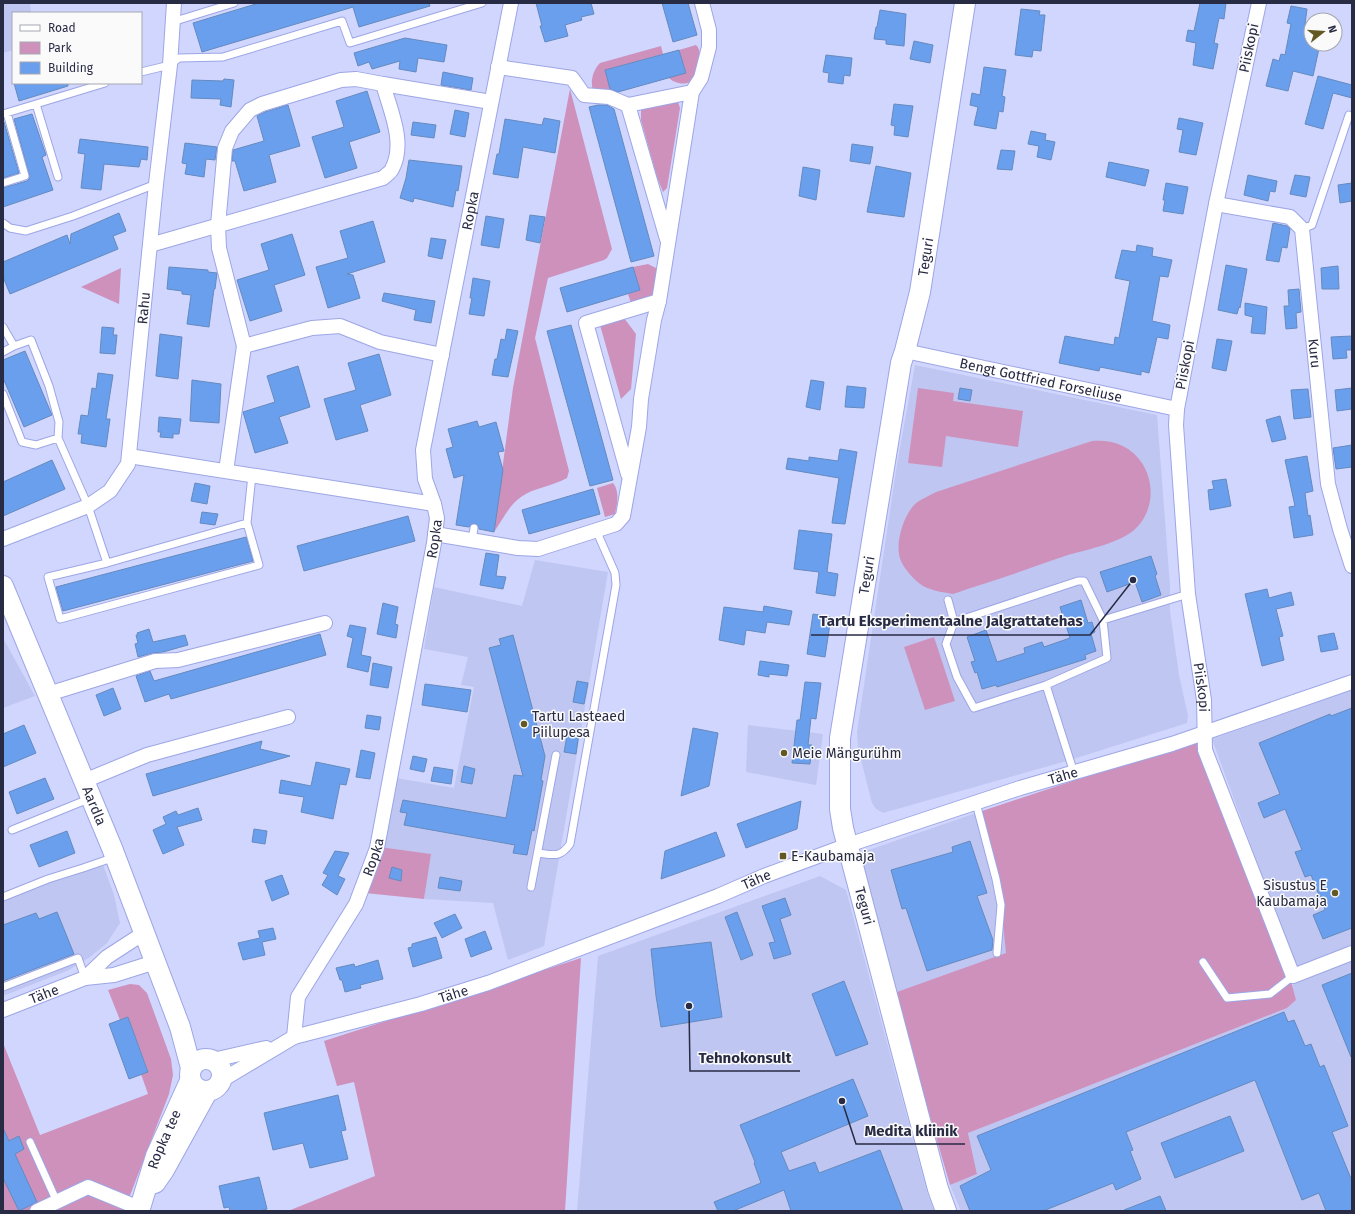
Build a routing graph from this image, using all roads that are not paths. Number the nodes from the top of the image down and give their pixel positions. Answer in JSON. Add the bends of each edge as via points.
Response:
{"nodes":[{"id":1,"x":174,"y":3,"type":"edge"},
{"id":2,"x":234,"y":3,"type":"edge"},
{"id":3,"x":482,"y":3,"type":"edge"},
{"id":4,"x":511,"y":3,"type":"edge"},
{"id":5,"x":702,"y":3,"type":"edge"},
{"id":6,"x":965,"y":3,"type":"edge"},
{"id":7,"x":1259,"y":3,"type":"edge"},
{"id":8,"x":172,"y":22,"type":"junction"},
{"id":9,"x":170,"y":65,"type":"junction"},
{"id":10,"x":498,"y":66,"type":"junction"},
{"id":11,"x":142,"y":72,"type":"edge"},
{"id":12,"x":102,"y":84,"type":"edge"},
{"id":13,"x":383,"y":84,"type":"junction"},
{"id":14,"x":692,"y":92,"type":"junction"},
{"id":15,"x":491,"y":102,"type":"junction"},
{"id":16,"x":36,"y":104,"type":"junction"},
{"id":17,"x":628,"y":105,"type":"junction"},
{"id":18,"x":5,"y":114,"type":"edge"},
{"id":19,"x":1349,"y":115,"type":"dead end"},
{"id":20,"x":58,"y":177,"type":"dead end"},
{"id":21,"x":3,"y":183,"type":"edge"},
{"id":22,"x":156,"y":184,"type":"junction"},
{"id":23,"x":1216,"y":204,"type":"junction"},
{"id":24,"x":3,"y":223,"type":"edge"},
{"id":25,"x":218,"y":225,"type":"junction"},
{"id":26,"x":1302,"y":229,"type":"junction"},
{"id":27,"x":668,"y":243,"type":"junction"},
{"id":28,"x":150,"y":245,"type":"junction"},
{"id":29,"x":659,"y":301,"type":"junction"},
{"id":30,"x":3,"y":327,"type":"edge"},
{"id":31,"x":14,"y":346,"type":"junction"},
{"id":32,"x":244,"y":346,"type":"junction"},
{"id":33,"x":905,"y":351,"type":"junction"},
{"id":34,"x":3,"y":352,"type":"edge"},
{"id":35,"x":442,"y":355,"type":"junction"},
{"id":36,"x":3,"y":394,"type":"edge"},
{"id":37,"x":1177,"y":409,"type":"junction"},
{"id":38,"x":58,"y":438,"type":"junction"},
{"id":39,"x":129,"y":456,"type":"junction"},
{"id":40,"x":226,"y":471,"type":"junction"},
{"id":41,"x":252,"y":476,"type":"junction"},
{"id":42,"x":630,"y":478,"type":"junction"},
{"id":43,"x":434,"y":504,"type":"junction"},
{"id":44,"x":88,"y":506,"type":"junction"},
{"id":45,"x":247,"y":523,"type":"junction"},
{"id":46,"x":596,"y":530,"type":"junction"},
{"id":47,"x":435,"y":534,"type":"junction"},
{"id":48,"x":3,"y":539,"type":"edge"},
{"id":49,"x":1349,"y":545,"type":"edge"},
{"id":50,"x":107,"y":563,"type":"junction"},
{"id":51,"x":1352,"y":566,"type":"edge"},
{"id":52,"x":3,"y":586,"type":"edge"},
{"id":53,"x":1188,"y":594,"type":"junction"},
{"id":54,"x":948,"y":600,"type":"dead end"},
{"id":55,"x":1103,"y":620,"type":"junction"},
{"id":56,"x":954,"y":622,"type":"junction"},
{"id":57,"x":325,"y":623,"type":"dead end"},
{"id":58,"x":1352,"y":682,"type":"edge"},
{"id":59,"x":1046,"y":685,"type":"junction"},
{"id":60,"x":48,"y":694,"type":"junction"},
{"id":61,"x":288,"y":717,"type":"dead end"},
{"id":62,"x":1205,"y":733,"type":"junction"},
{"id":63,"x":556,"y":755,"type":"dead end"},
{"id":64,"x":1074,"y":773,"type":"junction"},
{"id":65,"x":88,"y":789,"type":"junction"},
{"id":66,"x":976,"y":803,"type":"junction"},
{"id":67,"x":12,"y":830,"type":"dead end"},
{"id":68,"x":848,"y":844,"type":"junction"},
{"id":69,"x":538,"y":853,"type":"junction"},
{"id":70,"x":115,"y":857,"type":"junction"},
{"id":71,"x":531,"y":887,"type":"dead end"},
{"id":72,"x":3,"y":897,"type":"edge"},
{"id":73,"x":144,"y":933,"type":"junction"},
{"id":74,"x":997,"y":953,"type":"dead end"},
{"id":75,"x":1352,"y":953,"type":"edge"},
{"id":76,"x":155,"y":962,"type":"junction"},
{"id":77,"x":1203,"y":962,"type":"dead end"},
{"id":78,"x":1293,"y":976,"type":"junction"},
{"id":79,"x":85,"y":978,"type":"junction"},
{"id":80,"x":3,"y":987,"type":"edge"},
{"id":81,"x":3,"y":1010,"type":"edge"},
{"id":82,"x":294,"y":1037,"type":"junction"},
{"id":83,"x":278,"y":1045,"type":"junction"},
{"id":84,"x":199,"y":1067,"type":"junction"},
{"id":85,"x":214,"y":1086,"type":"junction"},
{"id":86,"x":30,"y":1142,"type":"dead end"},
{"id":87,"x":57,"y":1202,"type":"junction"},
{"id":88,"x":140,"y":1207,"type":"edge"},
{"id":89,"x":37,"y":1211,"type":"edge"},
{"id":90,"x":946,"y":1211,"type":"edge"}],
"edges":[{"from":1,"to":8,"type":"street","name":"Rahu"},
{"from":2,"to":8,"type":"lane"},
{"from":3,"to":9,"type":"lane","via":[[350,43],[342,21],[223,57],[179,58]]},
{"from":4,"to":10,"type":"street","name":"Ropka"},
{"from":5,"to":14,"type":"street","via":[[709,30],[709,47],[701,78]]},
{"from":6,"to":33,"type":"street","name":"Teguri","via":[[920,292]]},
{"from":7,"to":23,"type":"street","name":"Piiskopi"},
{"from":8,"to":9,"type":"street","name":"Rahu"},
{"from":9,"to":11,"type":"lane"},
{"from":9,"to":22,"type":"street","name":"Rahu"},
{"from":10,"to":15,"type":"street","name":"Ropka"},
{"from":10,"to":17,"type":"street","via":[[572,78],[584,95],[609,97]]},
{"from":12,"to":16,"type":"lane"},
{"from":13,"to":15,"type":"street"},
{"from":13,"to":25,"type":"street","via":[[356,79],[341,80],[250,110],[232,131],[225,148]]},
{"from":13,"to":25,"type":"street","via":[[398,139],[397,155],[392,170],[383,178]]},
{"from":14,"to":17,"type":"street"},
{"from":14,"to":27,"type":"street"},
{"from":15,"to":35,"type":"street","name":"Ropka"},
{"from":16,"to":18,"type":"lane"},
{"from":16,"to":20,"type":"lane"},
{"from":17,"to":27,"type":"street"},
{"from":18,"to":21,"type":"lane","via":[[25,176]]},
{"from":19,"to":26,"type":"lane","via":[[1312,225]]},
{"from":22,"to":24,"type":"lane","via":[[26,231],[10,228]]},
{"from":22,"to":28,"type":"street","name":"Rahu"},
{"from":23,"to":26,"type":"street","via":[[1290,217]]},
{"from":23,"to":37,"type":"street","name":"Piiskopi"},
{"from":25,"to":28,"type":"street"},
{"from":25,"to":32,"type":"street","via":[[219,248]]},
{"from":26,"to":49,"type":"street","name":"Kuru","via":[[1328,484]]},
{"from":27,"to":29,"type":"street"},
{"from":28,"to":39,"type":"street","name":"Rahu"},
{"from":29,"to":42,"type":"street","via":[[649,349]]},
{"from":29,"to":42,"type":"street","via":[[586,323]]},
{"from":30,"to":31,"type":"lane"},
{"from":31,"to":34,"type":"lane"},
{"from":31,"to":38,"type":"lane","via":[[31,340],[49,386],[59,422]]},
{"from":32,"to":35,"type":"street","via":[[312,328],[340,326],[380,342]]},
{"from":32,"to":40,"type":"street"},
{"from":33,"to":37,"type":"street","name":"Bengt Gottfried Forseliuse"},
{"from":33,"to":68,"type":"street","name":"Teguri","via":[[900,362],[840,738],[840,809]]},
{"from":35,"to":43,"type":"street","name":"Ropka","via":[[423,450],[425,479]]},
{"from":36,"to":38,"type":"lane","via":[[22,442],[36,445]]},
{"from":37,"to":53,"type":"street","name":"Piiskopi"},
{"from":38,"to":44,"type":"lane"},
{"from":39,"to":40,"type":"street"},
{"from":39,"to":44,"type":"street","name":"Rahu","via":[[128,464],[110,491]]},
{"from":40,"to":41,"type":"street"},
{"from":41,"to":43,"type":"street"},
{"from":41,"to":45,"type":"lane"},
{"from":42,"to":46,"type":"street","via":[[623,516],[616,524]]},
{"from":43,"to":47,"type":"street","name":"Ropka","via":[[437,518]]},
{"from":44,"to":48,"type":"street","name":"Rahu"},
{"from":44,"to":50,"type":"lane"},
{"from":45,"to":50,"type":"lane"},
{"from":45,"to":50,"type":"lane","via":[[259,566],[60,619],[48,578]]},
{"from":46,"to":47,"type":"street","via":[[538,549],[518,548],[473,534]]},
{"from":46,"to":69,"type":"lane","via":[[615,573],[616,585],[580,790],[570,844],[564,852],[556,855]]},
{"from":47,"to":82,"type":"street","name":"Ropka","via":[[377,848],[356,904],[298,997]]},
{"from":49,"to":51,"type":"street","name":"Kuru"},
{"from":52,"to":60,"type":"street","name":"Aardla"},
{"from":53,"to":55,"type":"lane"},
{"from":53,"to":62,"type":"street","name":"Piiskopi","via":[[1204,700]]},
{"from":54,"to":56,"type":"lane"},
{"from":55,"to":56,"type":"lane","via":[[1084,581],[1078,581]]},
{"from":55,"to":59,"type":"lane","via":[[1107,658]]},
{"from":56,"to":59,"type":"lane","via":[[946,644],[957,677],[974,708]]},
{"from":57,"to":60,"type":"street","via":[[178,660],[156,661]]},
{"from":58,"to":62,"type":"street","name":"Tähe"},
{"from":59,"to":64,"type":"lane"},
{"from":60,"to":65,"type":"street","name":"Aardla"},
{"from":61,"to":65,"type":"street","via":[[147,755]]},
{"from":62,"to":64,"type":"street","name":"Tähe"},
{"from":62,"to":78,"type":"street","name":"Piiskopi","via":[[1205,750]]},
{"from":63,"to":69,"type":"lane"},
{"from":64,"to":66,"type":"street","name":"Tähe"},
{"from":65,"to":67,"type":"lane"},
{"from":65,"to":70,"type":"street","name":"Aardla"},
{"from":66,"to":68,"type":"street","name":"Tähe"},
{"from":66,"to":74,"type":"lane","via":[[1000,904]]},
{"from":68,"to":82,"type":"street","name":"Tähe","via":[[488,983],[421,1004]]},
{"from":68,"to":90,"type":"street","name":"Teguri","via":[[938,1189]]},
{"from":69,"to":71,"type":"lane"},
{"from":70,"to":72,"type":"lane"},
{"from":70,"to":73,"type":"street","name":"Aardla"},
{"from":73,"to":76,"type":"street","name":"Aardla"},
{"from":73,"to":79,"type":"street","name":"Tähe","via":[[107,957]]},
{"from":75,"to":78,"type":"street"},
{"from":76,"to":79,"type":"street","name":"Tähe","via":[[114,975]]},
{"from":76,"to":84,"type":"street","name":"Aardla","via":[[180,1028]]},
{"from":77,"to":78,"type":"lane","via":[[1227,998],[1270,994]]},
{"from":79,"to":80,"type":"lane","via":[[78,958]]},
{"from":79,"to":81,"type":"street","name":"Tähe"},
{"from":82,"to":83,"type":"street","name":"Tähe"},
{"from":83,"to":84,"type":"street","name":"Tähe"},
{"from":83,"to":85,"type":"street","name":"Tähe"},
{"from":84,"to":85,"type":"street","via":[[197,1089]]},
{"from":84,"to":85,"type":"street","via":[[217,1063],[222,1071]]},
{"from":84,"to":88,"type":"street","name":"Ropka tee","via":[[156,1156]]},
{"from":85,"to":88,"type":"street","name":"Ropka tee"},
{"from":86,"to":87,"type":"lane"},
{"from":87,"to":88,"type":"street","via":[[88,1187]]},
{"from":87,"to":89,"type":"street"}]}
